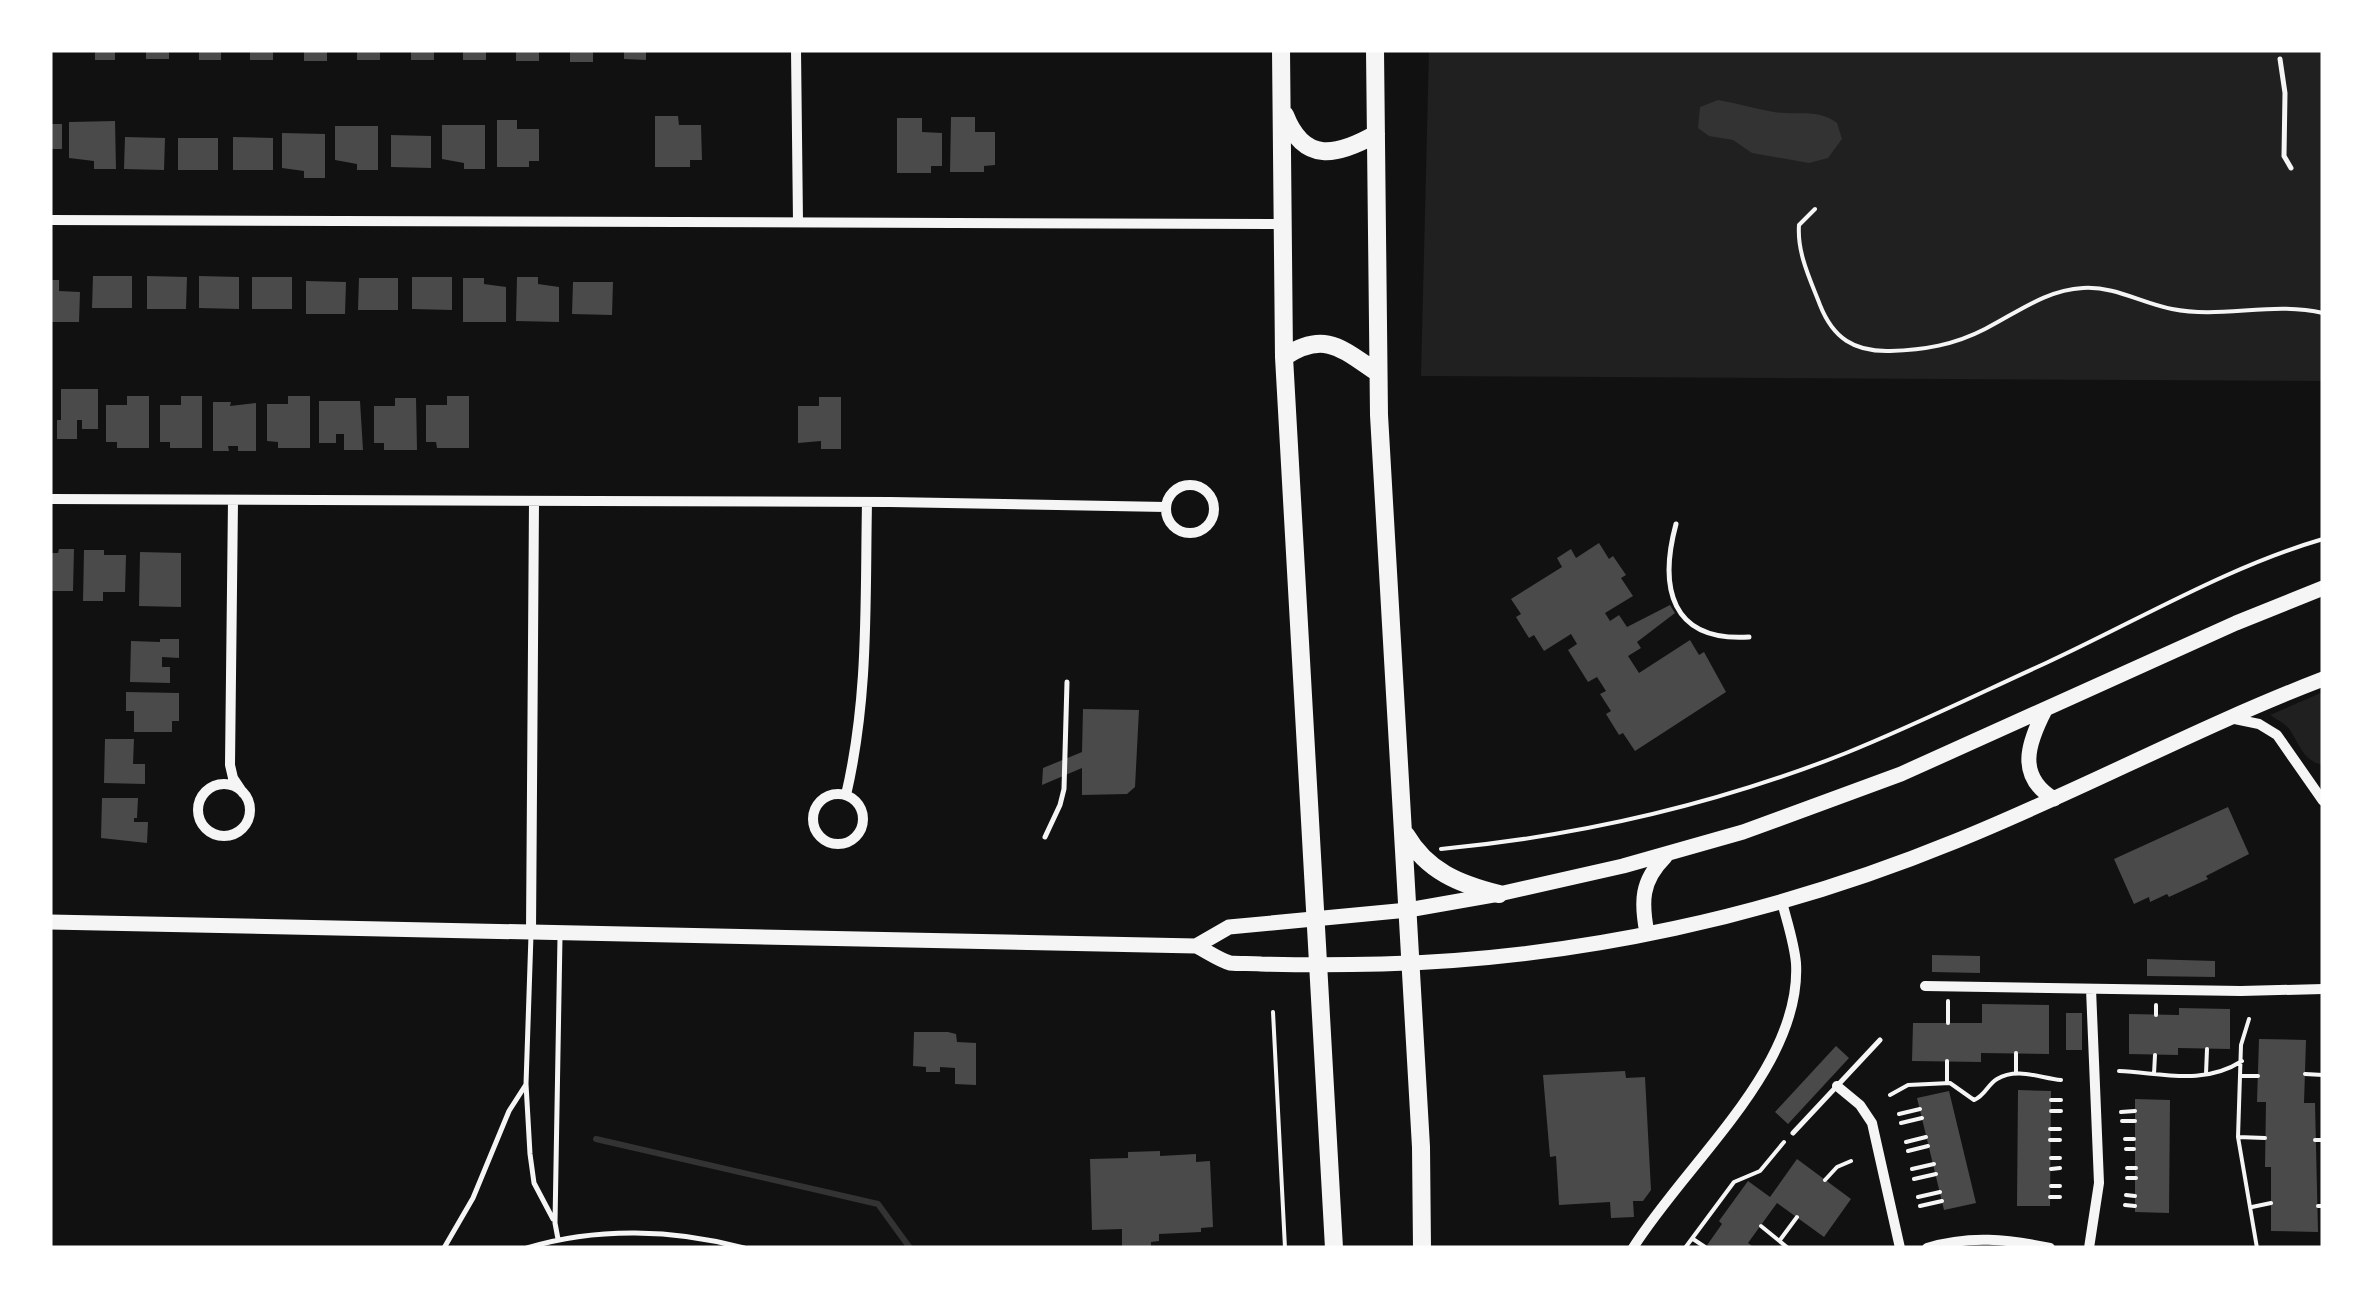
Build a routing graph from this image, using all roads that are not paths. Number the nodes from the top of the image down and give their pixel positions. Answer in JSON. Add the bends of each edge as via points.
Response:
{"nodes":[{"id":1,"x":796,"y":50,"type":"edge"},
{"id":2,"x":1281,"y":50,"type":"edge"},
{"id":3,"x":1375,"y":50,"type":"edge"},
{"id":4,"x":2280,"y":59,"type":"dead end"},
{"id":5,"x":1281,"y":106,"type":"junction"},
{"id":6,"x":1376,"y":134,"type":"junction"},
{"id":7,"x":2291,"y":168,"type":"dead end"},
{"id":8,"x":50,"y":220,"type":"edge"},
{"id":9,"x":798,"y":222,"type":"junction"},
{"id":10,"x":1282,"y":224,"type":"junction"},
{"id":11,"x":1284,"y":357,"type":"junction"},
{"id":12,"x":1378,"y":372,"type":"junction"},
{"id":13,"x":50,"y":499,"type":"edge"},
{"id":14,"x":233,"y":500,"type":"junction"},
{"id":15,"x":534,"y":501,"type":"junction"},
{"id":16,"x":867,"y":502,"type":"junction"},
{"id":17,"x":1166,"y":507,"type":"junction"},
{"id":18,"x":1676,"y":524,"type":"dead end"},
{"id":19,"x":2323,"y":588,"type":"edge"},
{"id":20,"x":1749,"y":637,"type":"dead end"},
{"id":21,"x":2323,"y":679,"type":"edge"},
{"id":22,"x":1067,"y":682,"type":"dead end"},
{"id":23,"x":2045,"y":710,"type":"junction"},
{"id":24,"x":2229,"y":718,"type":"junction"},
{"id":25,"x":230,"y":764,"type":"junction"},
{"id":26,"x":211,"y":787,"type":"junction"},
{"id":27,"x":244,"y":793,"type":"junction"},
{"id":28,"x":846,"y":795,"type":"junction"},
{"id":29,"x":2322,"y":795,"type":"edge"},
{"id":30,"x":2054,"y":799,"type":"junction"},
{"id":31,"x":1403,"y":830,"type":"junction"},
{"id":32,"x":1045,"y":838,"type":"dead end"},
{"id":33,"x":1668,"y":854,"type":"junction"},
{"id":34,"x":1498,"y":894,"type":"junction"},
{"id":35,"x":1782,"y":902,"type":"junction"},
{"id":36,"x":1408,"y":910,"type":"junction"},
{"id":37,"x":1314,"y":920,"type":"junction"},
{"id":38,"x":50,"y":922,"type":"edge"},
{"id":39,"x":531,"y":932,"type":"junction"},
{"id":40,"x":560,"y":933,"type":"junction"},
{"id":41,"x":1648,"y":933,"type":"junction"},
{"id":42,"x":1196,"y":946,"type":"junction"},
{"id":43,"x":1410,"y":963,"type":"junction"},
{"id":44,"x":1318,"y":966,"type":"junction"},
{"id":45,"x":1925,"y":986,"type":"dead end"},
{"id":46,"x":2091,"y":989,"type":"junction"},
{"id":47,"x":2323,"y":989,"type":"edge"},
{"id":48,"x":1880,"y":1040,"type":"dead end"},
{"id":49,"x":526,"y":1084,"type":"junction"},
{"id":50,"x":1838,"y":1086,"type":"junction"},
{"id":51,"x":1792,"y":1134,"type":"road end"},
{"id":52,"x":555,"y":1223,"type":"junction"},
{"id":53,"x":558,"y":1239,"type":"junction"},
{"id":54,"x":444,"y":1248,"type":"edge"},
{"id":55,"x":527,"y":1248,"type":"edge"},
{"id":56,"x":744,"y":1248,"type":"edge"},
{"id":57,"x":1334,"y":1248,"type":"edge"},
{"id":58,"x":1422,"y":1248,"type":"edge"},
{"id":59,"x":1633,"y":1248,"type":"edge"},
{"id":60,"x":1900,"y":1248,"type":"edge"},
{"id":61,"x":1927,"y":1248,"type":"edge"},
{"id":62,"x":2050,"y":1248,"type":"edge"},
{"id":63,"x":2089,"y":1248,"type":"edge"}],
"edges":[{"from":1,"to":9,"type":"street"},
{"from":2,"to":5,"type":"main road"},
{"from":3,"to":6,"type":"main road"},
{"from":4,"to":7,"type":"lane","via":[[2284,156]]},
{"from":5,"to":6,"type":"main road","via":[[1292,131],[1314,150],[1341,150]]},
{"from":5,"to":10,"type":"main road"},
{"from":6,"to":12,"type":"main road"},
{"from":8,"to":9,"type":"street"},
{"from":9,"to":10,"type":"street"},
{"from":10,"to":11,"type":"main road"},
{"from":11,"to":12,"type":"main road","via":[[1309,344],[1329,344]]},
{"from":11,"to":37,"type":"main road"},
{"from":12,"to":31,"type":"main road"},
{"from":13,"to":14,"type":"street"},
{"from":14,"to":15,"type":"street"},
{"from":14,"to":25,"type":"street"},
{"from":15,"to":16,"type":"street"},
{"from":15,"to":39,"type":"street"},
{"from":16,"to":17,"type":"street"},
{"from":16,"to":28,"type":"street","via":[[864,684]]},
{"from":17,"to":17,"type":"street","via":[[1182,532],[1197,532],[1212,515],[1212,500],[1194,486],[1178,488]]},
{"from":18,"to":20,"type":"lane","via":[[1667,558],[1670,596],[1683,618],[1726,638]]},
{"from":19,"to":23,"type":"main road"},
{"from":21,"to":24,"type":"main road"},
{"from":22,"to":32,"type":"lane","via":[[1064,789]]},
{"from":23,"to":30,"type":"main road","via":[[2029,760],[2034,783]]},
{"from":23,"to":33,"type":"main road","via":[[1834,800]]},
{"from":24,"to":29,"type":"street","via":[[2277,735]]},
{"from":24,"to":30,"type":"main road"},
{"from":25,"to":26,"type":"street"},
{"from":25,"to":27,"type":"street"},
{"from":26,"to":27,"type":"street","via":[[228,784]]},
{"from":26,"to":27,"type":"street","via":[[198,810],[204,826],[219,835],[236,832],[248,818]]},
{"from":28,"to":28,"type":"street","via":[[829,796],[816,807],[816,833],[830,844],[848,843],[861,832],[860,806]]},
{"from":30,"to":35,"type":"main road","via":[[1919,856]]},
{"from":31,"to":34,"type":"main road","via":[[1437,870]]},
{"from":31,"to":36,"type":"main road"},
{"from":33,"to":34,"type":"main road"},
{"from":33,"to":41,"type":"main road","via":[[1644,891]]},
{"from":34,"to":36,"type":"main road"},
{"from":35,"to":41,"type":"main road"},
{"from":35,"to":59,"type":"street","via":[[1796,964],[1774,1058]]},
{"from":36,"to":37,"type":"main road"},
{"from":36,"to":43,"type":"main road"},
{"from":37,"to":42,"type":"main road","via":[[1229,927]]},
{"from":37,"to":44,"type":"main road"},
{"from":38,"to":39,"type":"main road"},
{"from":39,"to":40,"type":"main road"},
{"from":39,"to":49,"type":"lane"},
{"from":40,"to":42,"type":"main road"},
{"from":40,"to":52,"type":"lane"},
{"from":41,"to":43,"type":"main road"},
{"from":42,"to":44,"type":"main road","via":[[1228,962]]},
{"from":43,"to":44,"type":"main road"},
{"from":43,"to":58,"type":"main road"},
{"from":44,"to":57,"type":"main road"},
{"from":45,"to":46,"type":"street"},
{"from":46,"to":47,"type":"street"},
{"from":46,"to":63,"type":"street","via":[[2099,1183]]},
{"from":48,"to":50,"type":"lane"},
{"from":49,"to":52,"type":"lane","via":[[534,1183]]},
{"from":49,"to":54,"type":"lane"},
{"from":50,"to":51,"type":"lane"},
{"from":50,"to":60,"type":"street","via":[[1872,1123]]},
{"from":52,"to":53,"type":"lane"},
{"from":53,"to":55,"type":"lane"},
{"from":53,"to":56,"type":"lane","via":[[666,1234]]},
{"from":61,"to":62,"type":"street","via":[[2001,1239]]}]}
